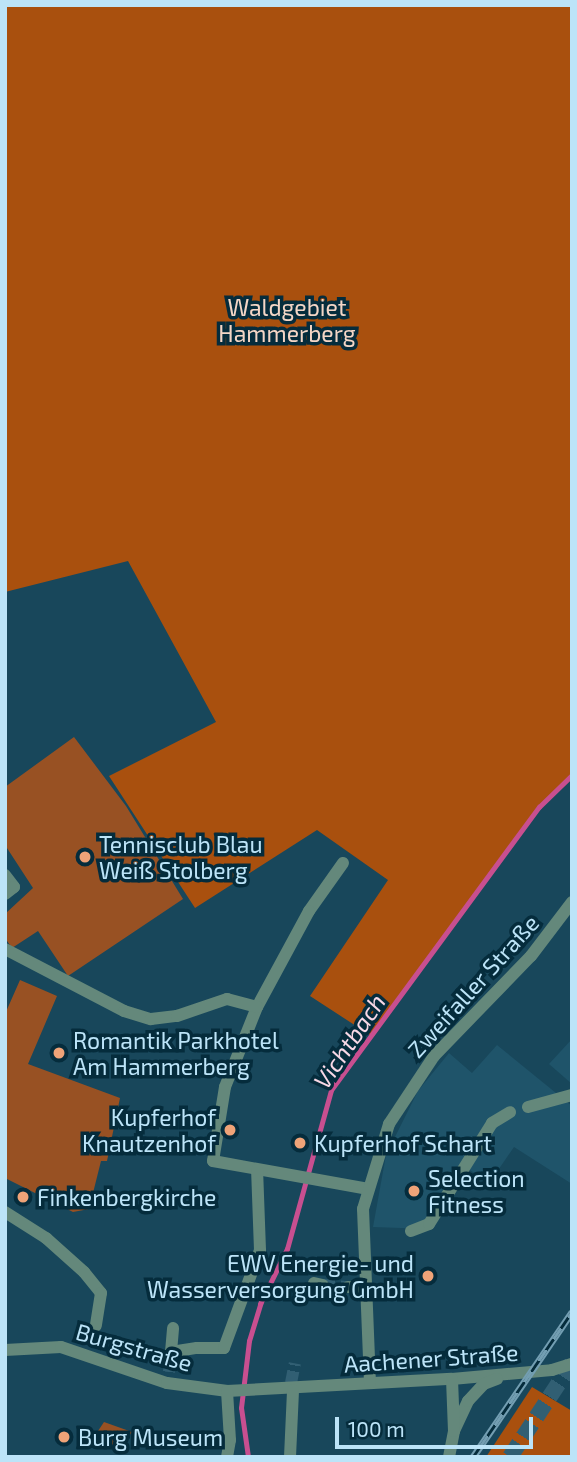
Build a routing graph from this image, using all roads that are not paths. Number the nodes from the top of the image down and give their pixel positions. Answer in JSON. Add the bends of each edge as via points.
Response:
{"nodes":[{"id":1,"x":343,"y":863,"type":"dead end"},
{"id":2,"x":5,"y":875,"type":"edge"},
{"id":3,"x":5,"y":894,"type":"edge"},
{"id":4,"x":572,"y":902,"type":"edge"},
{"id":5,"x":5,"y":949,"type":"edge"},
{"id":6,"x":257,"y":1007,"type":"junction"},
{"id":7,"x":572,"y":1095,"type":"edge"},
{"id":8,"x":528,"y":1107,"type":"dead end"},
{"id":9,"x":510,"y":1112,"type":"dead end"},
{"id":10,"x":257,"y":1170,"type":"junction"},
{"id":11,"x":368,"y":1189,"type":"junction"},
{"id":12,"x":5,"y":1212,"type":"edge"},
{"id":13,"x":411,"y":1231,"type":"dead end"},
{"id":14,"x":348,"y":1287,"type":"tunnel mouth"},
{"id":15,"x":365,"y":1288,"type":"junction"},
{"id":16,"x":96,"y":1325,"type":"dead end"},
{"id":17,"x":173,"y":1328,"type":"dead end"},
{"id":18,"x":5,"y":1350,"type":"edge"},
{"id":19,"x":572,"y":1364,"type":"edge"},
{"id":20,"x":510,"y":1373,"type":"junction"},
{"id":21,"x":452,"y":1379,"type":"junction"},
{"id":22,"x":370,"y":1383,"type":"junction"},
{"id":23,"x":291,"y":1387,"type":"junction"},
{"id":24,"x":232,"y":1391,"type":"junction"},
{"id":25,"x":454,"y":1431,"type":"junction"},
{"id":26,"x":227,"y":1457,"type":"edge"},
{"id":27,"x":290,"y":1457,"type":"edge"},
{"id":28,"x":449,"y":1457,"type":"edge"}],
"edges":[{"from":1,"to":6,"type":"street","via":[[309,911]]},
{"from":2,"to":3,"type":"street","via":[[14,887]]},
{"from":4,"to":11,"type":"street","name":"Zweifaller Straße","via":[[531,956],[434,1056],[389,1124]]},
{"from":5,"to":6,"type":"street","via":[[124,1011],[151,1018],[177,1017],[227,999]]},
{"from":6,"to":10,"type":"street","via":[[225,1087],[213,1161]]},
{"from":7,"to":8,"type":"street"},
{"from":9,"to":13,"type":"street","via":[[492,1123],[429,1224]]},
{"from":10,"to":11,"type":"street"},
{"from":10,"to":17,"type":"street","via":[[260,1250],[224,1348],[171,1354]]},
{"from":11,"to":15,"type":"street","name":"Zweifaller Straße","via":[[362,1233]]},
{"from":12,"to":16,"type":"street","via":[[46,1238],[101,1293]]},
{"from":14,"to":15,"type":"street"},
{"from":15,"to":22,"type":"street","name":"Zweifaller Straße"},
{"from":18,"to":24,"type":"street","name":"Burgstraße","via":[[61,1347]]},
{"from":19,"to":20,"type":"street","name":"Aachener Straße"},
{"from":20,"to":21,"type":"street","name":"Aachener Straße"},
{"from":20,"to":25,"type":"street","via":[[484,1384],[468,1401]]},
{"from":21,"to":22,"type":"street","name":"Aachener Straße"},
{"from":21,"to":25,"type":"street"},
{"from":22,"to":23,"type":"street","name":"Aachener Straße"},
{"from":23,"to":24,"type":"street","name":"Burgstraße"},
{"from":23,"to":27,"type":"street"},
{"from":24,"to":26,"type":"street"},
{"from":25,"to":28,"type":"street"}]}
